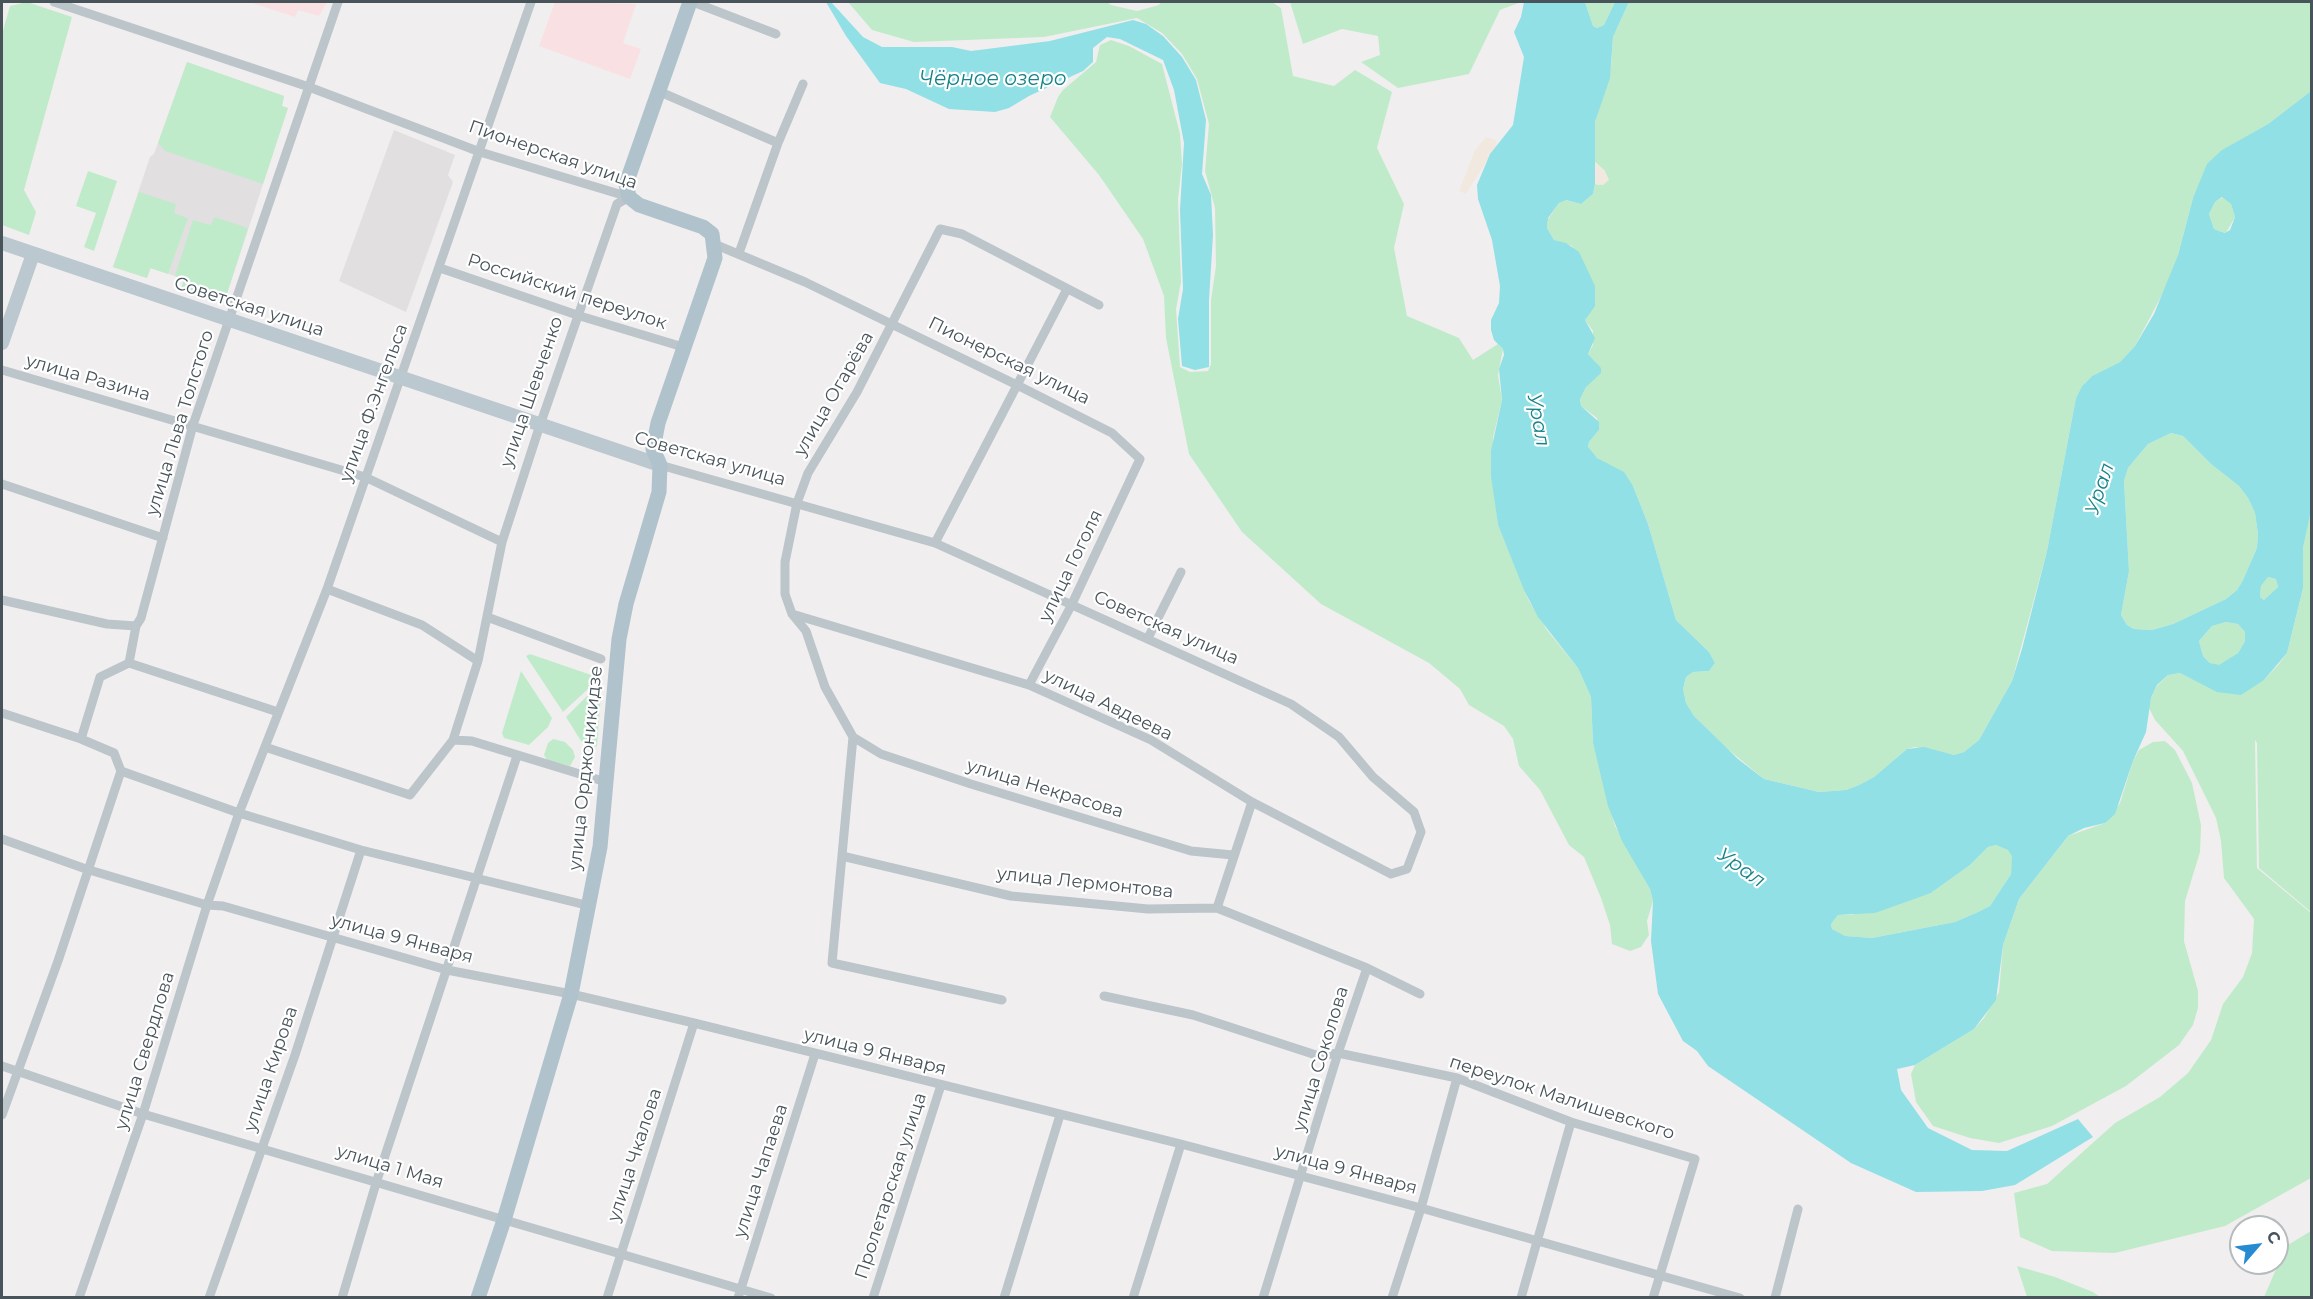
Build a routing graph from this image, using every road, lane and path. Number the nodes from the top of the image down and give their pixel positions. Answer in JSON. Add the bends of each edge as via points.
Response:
{"nodes":[{"id":1,"x":54,"y":2,"type":"edge"},
{"id":2,"x":338,"y":2,"type":"edge"},
{"id":3,"x":531,"y":2,"type":"edge"},
{"id":4,"x":692,"y":2,"type":"edge"},
{"id":5,"x":776,"y":33,"type":"dead end"},
{"id":6,"x":803,"y":84,"type":"dead end"},
{"id":7,"x":309,"y":87,"type":"junction"},
{"id":8,"x":658,"y":91,"type":"junction"},
{"id":9,"x":778,"y":144,"type":"junction"},
{"id":10,"x":480,"y":152,"type":"junction"},
{"id":11,"x":629,"y":197,"type":"junction"},
{"id":12,"x":2,"y":243,"type":"edge"},
{"id":13,"x":714,"y":244,"type":"junction"},
{"id":14,"x":739,"y":253,"type":"junction"},
{"id":15,"x":33,"y":254,"type":"junction"},
{"id":16,"x":440,"y":268,"type":"junction"},
{"id":17,"x":1067,"y":289,"type":"junction"},
{"id":18,"x":1099,"y":305,"type":"dead end"},
{"id":19,"x":580,"y":316,"type":"junction"},
{"id":20,"x":229,"y":320,"type":"junction"},
{"id":21,"x":892,"y":327,"type":"junction"},
{"id":22,"x":2,"y":344,"type":"edge"},
{"id":23,"x":683,"y":347,"type":"junction"},
{"id":24,"x":2,"y":370,"type":"edge"},
{"id":25,"x":401,"y":377,"type":"junction"},
{"id":26,"x":1017,"y":385,"type":"junction"},
{"id":27,"x":193,"y":425,"type":"junction"},
{"id":28,"x":540,"y":425,"type":"junction"},
{"id":29,"x":1140,"y":459,"type":"joint"},
{"id":30,"x":660,"y":465,"type":"junction"},
{"id":31,"x":365,"y":477,"type":"junction"},
{"id":32,"x":2,"y":484,"type":"edge"},
{"id":33,"x":797,"y":503,"type":"junction"},
{"id":34,"x":163,"y":538,"type":"junction"},
{"id":35,"x":502,"y":542,"type":"junction"},
{"id":36,"x":935,"y":543,"type":"junction"},
{"id":37,"x":1181,"y":572,"type":"dead end"},
{"id":38,"x":327,"y":589,"type":"junction"},
{"id":39,"x":2,"y":600,"type":"edge"},
{"id":40,"x":1071,"y":606,"type":"junction"},
{"id":41,"x":792,"y":614,"type":"junction"},
{"id":42,"x":487,"y":617,"type":"junction"},
{"id":43,"x":136,"y":627,"type":"junction"},
{"id":44,"x":1148,"y":638,"type":"junction"},
{"id":45,"x":601,"y":659,"type":"dead end"},
{"id":46,"x":478,"y":661,"type":"junction"},
{"id":47,"x":129,"y":663,"type":"junction"},
{"id":48,"x":1029,"y":685,"type":"junction"},
{"id":49,"x":278,"y":712,"type":"junction"},
{"id":50,"x":2,"y":714,"type":"edge"},
{"id":51,"x":853,"y":737,"type":"junction"},
{"id":52,"x":81,"y":739,"type":"junction"},
{"id":53,"x":453,"y":740,"type":"junction"},
{"id":54,"x":265,"y":747,"type":"junction"},
{"id":55,"x":517,"y":756,"type":"junction"},
{"id":56,"x":121,"y":771,"type":"junction"},
{"id":57,"x":606,"y":783,"type":"junction"},
{"id":58,"x":1252,"y":802,"type":"junction"},
{"id":59,"x":239,"y":813,"type":"junction"},
{"id":60,"x":2,"y":839,"type":"edge"},
{"id":61,"x":361,"y":850,"type":"junction"},
{"id":62,"x":1233,"y":855,"type":"junction"},
{"id":63,"x":842,"y":856,"type":"junction"},
{"id":64,"x":86,"y":869,"type":"junction"},
{"id":65,"x":1390,"y":874,"type":"joint"},
{"id":66,"x":476,"y":876,"type":"junction"},
{"id":67,"x":207,"y":905,"type":"junction"},
{"id":68,"x":590,"y":906,"type":"junction"},
{"id":69,"x":1217,"y":908,"type":"junction"},
{"id":70,"x":333,"y":939,"type":"junction"},
{"id":71,"x":1367,"y":968,"type":"junction"},
{"id":72,"x":447,"y":970,"type":"junction"},
{"id":73,"x":571,"y":994,"type":"junction"},
{"id":74,"x":1420,"y":994,"type":"dead end"},
{"id":75,"x":1104,"y":996,"type":"dead end"},
{"id":76,"x":1002,"y":1000,"type":"dead end"},
{"id":77,"x":694,"y":1023,"type":"junction"},
{"id":78,"x":1338,"y":1053,"type":"junction"},
{"id":79,"x":815,"y":1054,"type":"junction"},
{"id":80,"x":2,"y":1066,"type":"edge"},
{"id":81,"x":16,"y":1071,"type":"junction"},
{"id":82,"x":1456,"y":1078,"type":"junction"},
{"id":83,"x":941,"y":1085,"type":"junction"},
{"id":84,"x":143,"y":1114,"type":"junction"},
{"id":85,"x":2,"y":1115,"type":"edge"},
{"id":86,"x":1060,"y":1115,"type":"junction"},
{"id":87,"x":1571,"y":1122,"type":"junction"},
{"id":88,"x":1181,"y":1144,"type":"junction"},
{"id":89,"x":262,"y":1146,"type":"junction"},
{"id":90,"x":1302,"y":1175,"type":"junction"},
{"id":91,"x":377,"y":1180,"type":"junction"},
{"id":92,"x":1421,"y":1208,"type":"junction"},
{"id":93,"x":1798,"y":1209,"type":"dead end"},
{"id":94,"x":504,"y":1220,"type":"junction"},
{"id":95,"x":1538,"y":1241,"type":"junction"},
{"id":96,"x":621,"y":1255,"type":"junction"},
{"id":97,"x":1660,"y":1275,"type":"junction"},
{"id":98,"x":739,"y":1293,"type":"edge"},
{"id":99,"x":80,"y":1298,"type":"edge"},
{"id":100,"x":209,"y":1298,"type":"edge"},
{"id":101,"x":342,"y":1298,"type":"edge"},
{"id":102,"x":478,"y":1298,"type":"edge"},
{"id":103,"x":607,"y":1298,"type":"edge"},
{"id":104,"x":771,"y":1298,"type":"edge"},
{"id":105,"x":873,"y":1298,"type":"edge"},
{"id":106,"x":1004,"y":1298,"type":"edge"},
{"id":107,"x":1133,"y":1298,"type":"edge"},
{"id":108,"x":1263,"y":1298,"type":"edge"},
{"id":109,"x":1392,"y":1298,"type":"edge"},
{"id":110,"x":1521,"y":1298,"type":"edge"},
{"id":111,"x":1653,"y":1298,"type":"edge"},
{"id":112,"x":1740,"y":1298,"type":"edge"},
{"id":113,"x":1775,"y":1298,"type":"edge"}],
"edges":[{"from":1,"to":7,"type":"street","name":"Пионерская улица"},
{"from":2,"to":7,"type":"street","name":"улица Льва Толстого"},
{"from":3,"to":10,"type":"street","name":"улица Ф.Энгельса"},
{"from":4,"to":5,"type":"street"},
{"from":4,"to":8,"type":"main road"},
{"from":6,"to":9,"type":"street"},
{"from":7,"to":10,"type":"street","name":"Пионерская улица"},
{"from":7,"to":20,"type":"street","name":"улица Льва Толстого"},
{"from":8,"to":9,"type":"street"},
{"from":8,"to":11,"type":"main road","via":[[626,184]]},
{"from":9,"to":14,"type":"street"},
{"from":10,"to":11,"type":"street","name":"Пионерская улица"},
{"from":10,"to":16,"type":"street","name":"улица Ф.Энгельса"},
{"from":11,"to":13,"type":"main road","name":"Пионерская улица","via":[[639,205],[703,226],[712,234]]},
{"from":11,"to":19,"type":"street","name":"улица Шевченко","via":[[617,204]]},
{"from":12,"to":15,"type":"street","name":"Советская улица"},
{"from":13,"to":14,"type":"street","name":"Пионерская улица"},
{"from":13,"to":23,"type":"main road","name":"улица Орджоникидзе","via":[[713,266]]},
{"from":14,"to":21,"type":"street","name":"Пионерская улица"},
{"from":15,"to":20,"type":"street","name":"Советская улица"},
{"from":15,"to":22,"type":"street"},
{"from":16,"to":19,"type":"street","name":"Российский переулок"},
{"from":16,"to":25,"type":"street","name":"улица Ф.Энгельса"},
{"from":17,"to":18,"type":"street"},
{"from":17,"to":21,"type":"street","name":"улица Огарёва","via":[[962,234],[940,229]]},
{"from":17,"to":26,"type":"street"},
{"from":19,"to":23,"type":"street","name":"Российский переулок"},
{"from":19,"to":28,"type":"street","name":"улица Шевченко"},
{"from":20,"to":25,"type":"street","name":"Советская улица"},
{"from":20,"to":27,"type":"street","name":"улица Льва Толстого"},
{"from":21,"to":26,"type":"street","name":"Пионерская улица"},
{"from":21,"to":33,"type":"street","name":"улица Огарёва","via":[[808,473]]},
{"from":23,"to":30,"type":"main road","name":"улица Орджоникидзе","via":[[658,423],[653,449]]},
{"from":24,"to":27,"type":"street","name":"улица Разина"},
{"from":25,"to":28,"type":"street","name":"Советская улица"},
{"from":25,"to":31,"type":"street","name":"улица Ф.Энгельса"},
{"from":26,"to":29,"type":"street","name":"Пионерская улица","via":[[1112,433]]},
{"from":26,"to":36,"type":"street"},
{"from":27,"to":31,"type":"street","name":"улица Разина"},
{"from":27,"to":34,"type":"street","name":"улица Льва Толстого"},
{"from":28,"to":30,"type":"street","name":"Советская улица"},
{"from":28,"to":35,"type":"street","name":"улица Шевченко"},
{"from":29,"to":40,"type":"street","name":"улица Гоголя"},
{"from":30,"to":33,"type":"street","name":"Советская улица"},
{"from":30,"to":57,"type":"main road","name":"улица Орджоникидзе","via":[[659,492],[619,639]]},
{"from":31,"to":35,"type":"street","name":"улица Разина"},
{"from":31,"to":38,"type":"street","name":"улица Ф.Энгельса"},
{"from":32,"to":34,"type":"street"},
{"from":33,"to":36,"type":"street","name":"Советская улица"},
{"from":33,"to":41,"type":"street","name":"улица Огарёва","via":[[785,562],[785,594]]},
{"from":34,"to":43,"type":"street","name":"улица Льва Толстого"},
{"from":35,"to":42,"type":"street","name":"улица Шевченко"},
{"from":36,"to":40,"type":"street","name":"Советская улица"},
{"from":37,"to":44,"type":"street"},
{"from":38,"to":46,"type":"street","via":[[422,626]]},
{"from":38,"to":49,"type":"street","name":"улица Ф.Энгельса"},
{"from":39,"to":43,"type":"street"},
{"from":40,"to":44,"type":"street","name":"Советская улица"},
{"from":40,"to":48,"type":"street","name":"улица Гоголя"},
{"from":41,"to":48,"type":"street","name":"улица Авдеева"},
{"from":41,"to":51,"type":"street","name":"улица Огарёва","via":[[806,631],[825,687]]},
{"from":42,"to":45,"type":"street"},
{"from":42,"to":46,"type":"street","name":"улица Шевченко"},
{"from":43,"to":47,"type":"street","name":"улица Льва Толстого"},
{"from":44,"to":65,"type":"street","name":"Советская улица","via":[[1291,704],[1339,738],[1373,777],[1414,812],[1421,832],[1407,869]]},
{"from":46,"to":53,"type":"street","name":"улица Шевченко"},
{"from":47,"to":49,"type":"street"},
{"from":47,"to":52,"type":"street","via":[[100,678]]},
{"from":48,"to":58,"type":"street","name":"улица Авдеева","via":[[1151,740]]},
{"from":49,"to":54,"type":"street","name":"улица Ф.Энгельса"},
{"from":50,"to":52,"type":"street"},
{"from":51,"to":62,"type":"street","name":"улица Некрасова","via":[[881,754],[971,784],[1191,851]]},
{"from":51,"to":63,"type":"street"},
{"from":52,"to":56,"type":"street","via":[[114,753]]},
{"from":53,"to":54,"type":"street","name":"улица Шевченко","via":[[410,795]]},
{"from":53,"to":55,"type":"street","via":[[472,741]]},
{"from":54,"to":59,"type":"street","name":"улица Ф.Энгельса"},
{"from":55,"to":57,"type":"street"},
{"from":55,"to":66,"type":"street"},
{"from":56,"to":59,"type":"street"},
{"from":56,"to":64,"type":"street"},
{"from":57,"to":68,"type":"main road","name":"улица Орджоникидзе"},
{"from":58,"to":62,"type":"street"},
{"from":58,"to":65,"type":"street","name":"улица Авдеева"},
{"from":59,"to":61,"type":"street"},
{"from":59,"to":67,"type":"street","name":"улица Свердлова"},
{"from":60,"to":64,"type":"street","name":"улица 9 Января"},
{"from":61,"to":66,"type":"street"},
{"from":61,"to":70,"type":"street","name":"улица Кирова"},
{"from":62,"to":69,"type":"street"},
{"from":63,"to":69,"type":"street","name":"улица Лермонтова","via":[[1011,896],[1148,909]]},
{"from":63,"to":76,"type":"street","via":[[832,963]]},
{"from":64,"to":67,"type":"street","name":"улица 9 Января"},
{"from":64,"to":81,"type":"street","via":[[58,961]]},
{"from":66,"to":68,"type":"street"},
{"from":66,"to":72,"type":"street"},
{"from":67,"to":70,"type":"street","name":"улица 9 Января","via":[[223,906]]},
{"from":67,"to":84,"type":"street","name":"улица Свердлова"},
{"from":68,"to":73,"type":"main road","name":"улица Орджоникидзе"},
{"from":69,"to":71,"type":"street","name":"улица Лермонтова"},
{"from":70,"to":72,"type":"street","name":"улица 9 Января"},
{"from":70,"to":89,"type":"street","name":"улица Кирова"},
{"from":71,"to":74,"type":"street","name":"улица Лермонтова"},
{"from":71,"to":78,"type":"street","name":"улица Соколова"},
{"from":72,"to":73,"type":"street","name":"улица 9 Января"},
{"from":72,"to":91,"type":"street"},
{"from":73,"to":77,"type":"street","name":"улица 9 Января"},
{"from":73,"to":94,"type":"main road","name":"улица Орджоникидзе"},
{"from":75,"to":78,"type":"street","name":"переулок Малишевского","via":[[1193,1015],[1319,1056]]},
{"from":77,"to":79,"type":"street","name":"улица 9 Января"},
{"from":77,"to":96,"type":"street","name":"улица Чкалова"},
{"from":78,"to":82,"type":"street","name":"переулок Малишевского"},
{"from":78,"to":90,"type":"street","name":"улица Соколова"},
{"from":79,"to":83,"type":"street","name":"улица 9 Января"},
{"from":79,"to":98,"type":"street","name":"улица Чапаева"},
{"from":80,"to":81,"type":"street","name":"улица 1 Мая"},
{"from":81,"to":84,"type":"street","name":"улица 1 Мая"},
{"from":81,"to":85,"type":"street"},
{"from":82,"to":87,"type":"street","name":"переулок Малишевского"},
{"from":82,"to":92,"type":"street"},
{"from":83,"to":86,"type":"street","name":"улица 9 Января"},
{"from":83,"to":105,"type":"street","name":"Пролетарская улица"},
{"from":84,"to":89,"type":"street","name":"улица 1 Мая"},
{"from":84,"to":99,"type":"street","name":"улица Свердлова"},
{"from":86,"to":88,"type":"street","name":"улица 9 Января"},
{"from":86,"to":106,"type":"street"},
{"from":87,"to":95,"type":"street"},
{"from":87,"to":97,"type":"street","name":"переулок Малишевского","via":[[1695,1160]]},
{"from":88,"to":90,"type":"street","name":"улица 9 Января"},
{"from":88,"to":107,"type":"street"},
{"from":89,"to":91,"type":"street","name":"улица 1 Мая"},
{"from":89,"to":100,"type":"street","name":"улица Кирова"},
{"from":90,"to":92,"type":"street","name":"улица 9 Января"},
{"from":90,"to":108,"type":"street","name":"улица Соколова"},
{"from":91,"to":94,"type":"street","name":"улица 1 Мая"},
{"from":91,"to":101,"type":"street"},
{"from":92,"to":95,"type":"street","name":"улица 9 Января"},
{"from":92,"to":109,"type":"street"},
{"from":93,"to":113,"type":"street"},
{"from":94,"to":96,"type":"street","name":"улица 1 Мая"},
{"from":94,"to":102,"type":"main road","name":"улица Орджоникидзе"},
{"from":95,"to":97,"type":"street","name":"улица 9 Января"},
{"from":95,"to":110,"type":"street"},
{"from":96,"to":98,"type":"street","name":"улица 1 Мая"},
{"from":96,"to":103,"type":"street","name":"улица Чкалова"},
{"from":97,"to":111,"type":"street"},
{"from":97,"to":112,"type":"street","name":"улица 9 Января"},
{"from":98,"to":104,"type":"street","name":"улица 1 Мая"}]}
